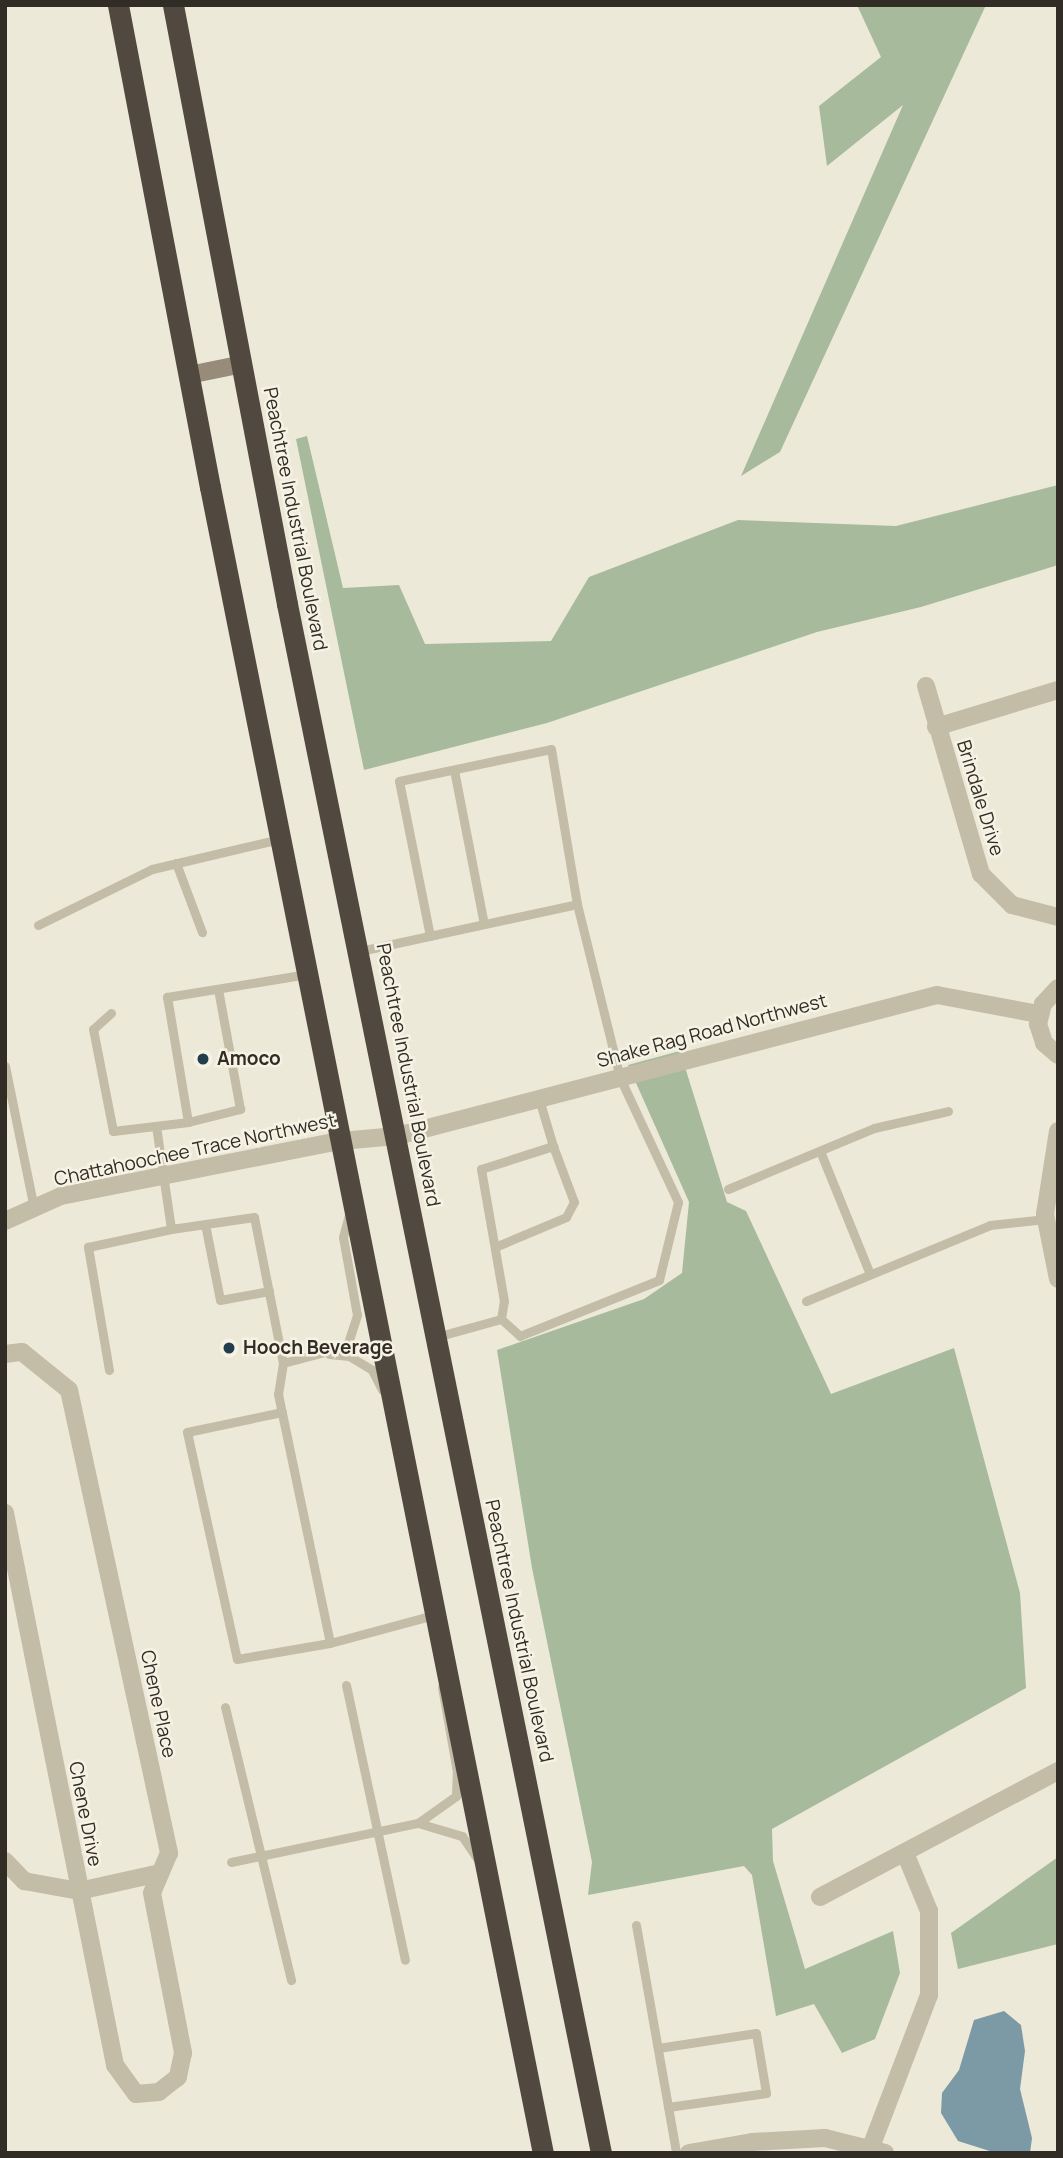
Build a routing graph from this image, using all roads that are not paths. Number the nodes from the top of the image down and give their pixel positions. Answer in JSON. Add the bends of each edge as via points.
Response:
{"nodes":[{"id":1,"x":118,"y":5,"type":"edge"},
{"id":2,"x":173,"y":5,"type":"edge"},
{"id":3,"x":243,"y":364,"type":"junction"},
{"id":4,"x":189,"y":375,"type":"junction"},
{"id":5,"x":926,"y":686,"type":"dead end"},
{"id":6,"x":1058,"y":690,"type":"edge"},
{"id":7,"x":936,"y":727,"type":"junction"},
{"id":8,"x":454,"y":770,"type":"junction"},
{"id":9,"x":282,"y":839,"type":"junction"},
{"id":10,"x":176,"y":863,"type":"junction"},
{"id":11,"x":577,"y":904,"type":"junction"},
{"id":12,"x":1058,"y":917,"type":"edge"},
{"id":13,"x":484,"y":924,"type":"junction"},
{"id":14,"x":38,"y":925,"type":"dead end"},
{"id":15,"x":202,"y":932,"type":"dead end"},
{"id":16,"x":430,"y":936,"type":"junction"},
{"id":17,"x":360,"y":951,"type":"junction"},
{"id":18,"x":309,"y":974,"type":"junction"},
{"id":19,"x":1058,"y":988,"type":"edge"},
{"id":20,"x":218,"y":989,"type":"junction"},
{"id":21,"x":111,"y":1013,"type":"dead end"},
{"id":22,"x":1039,"y":1014,"type":"junction"},
{"id":23,"x":1058,"y":1055,"type":"edge"},
{"id":24,"x":5,"y":1066,"type":"edge"},
{"id":25,"x":620,"y":1078,"type":"junction"},
{"id":26,"x":539,"y":1099,"type":"junction"},
{"id":27,"x":948,"y":1111,"type":"dead end"},
{"id":28,"x":188,"y":1122,"type":"junction"},
{"id":29,"x":156,"y":1126,"type":"junction"},
{"id":30,"x":1058,"y":1131,"type":"edge"},
{"id":31,"x":397,"y":1136,"type":"junction"},
{"id":32,"x":340,"y":1140,"type":"junction"},
{"id":33,"x":553,"y":1146,"type":"junction"},
{"id":34,"x":820,"y":1151,"type":"junction"},
{"id":35,"x":162,"y":1175,"type":"junction"},
{"id":36,"x":728,"y":1189,"type":"dead end"},
{"id":37,"x":352,"y":1200,"type":"junction"},
{"id":38,"x":34,"y":1208,"type":"junction"},
{"id":39,"x":1046,"y":1219,"type":"junction"},
{"id":40,"x":5,"y":1221,"type":"edge"},
{"id":41,"x":205,"y":1224,"type":"junction"},
{"id":42,"x":171,"y":1229,"type":"junction"},
{"id":43,"x":495,"y":1247,"type":"junction"},
{"id":44,"x":870,"y":1275,"type":"junction"},
{"id":45,"x":1058,"y":1279,"type":"edge"},
{"id":46,"x":269,"y":1291,"type":"junction"},
{"id":47,"x":806,"y":1301,"type":"dead end"},
{"id":48,"x":501,"y":1319,"type":"junction"},
{"id":49,"x":436,"y":1337,"type":"junction"},
{"id":50,"x":5,"y":1354,"type":"edge"},
{"id":51,"x":327,"y":1354,"type":"junction"},
{"id":52,"x":284,"y":1363,"type":"junction"},
{"id":53,"x":109,"y":1370,"type":"dead end"},
{"id":54,"x":282,"y":1412,"type":"junction"},
{"id":55,"x":395,"y":1415,"type":"junction"},
{"id":56,"x":5,"y":1513,"type":"edge"},
{"id":57,"x":435,"y":1615,"type":"junction"},
{"id":58,"x":330,"y":1643,"type":"junction"},
{"id":59,"x":443,"y":1656,"type":"junction"},
{"id":60,"x":346,"y":1685,"type":"dead end"},
{"id":61,"x":225,"y":1707,"type":"dead end"},
{"id":62,"x":1058,"y":1771,"type":"edge"},
{"id":63,"x":418,"y":1823,"type":"junction"},
{"id":64,"x":377,"y":1832,"type":"junction"},
{"id":65,"x":905,"y":1853,"type":"junction"},
{"id":66,"x":258,"y":1856,"type":"junction"},
{"id":67,"x":5,"y":1861,"type":"edge"},
{"id":68,"x":231,"y":1862,"type":"dead end"},
{"id":69,"x":160,"y":1873,"type":"junction"},
{"id":70,"x":491,"y":1887,"type":"junction"},
{"id":71,"x":79,"y":1891,"type":"junction"},
{"id":72,"x":820,"y":1897,"type":"dead end"},
{"id":73,"x":636,"y":1925,"type":"dead end"},
{"id":74,"x":405,"y":1960,"type":"dead end"},
{"id":75,"x":291,"y":1980,"type":"dead end"},
{"id":76,"x":658,"y":2048,"type":"junction"},
{"id":77,"x":159,"y":2092,"type":"joint"},
{"id":78,"x":668,"y":2107,"type":"junction"},
{"id":79,"x":878,"y":2150,"type":"edge"},
{"id":80,"x":543,"y":2153,"type":"edge"},
{"id":81,"x":600,"y":2153,"type":"edge"},
{"id":82,"x":676,"y":2153,"type":"edge"},
{"id":83,"x":689,"y":2153,"type":"edge"}],
"edges":[{"from":1,"to":4,"type":"highway"},
{"from":2,"to":3,"type":"highway","name":"Peachtree Industrial Boulevard"},
{"from":3,"to":4,"type":"main road"},
{"from":3,"to":17,"type":"highway","name":"Peachtree Industrial Boulevard"},
{"from":4,"to":9,"type":"highway"},
{"from":5,"to":7,"type":"street","name":"Brindale Drive"},
{"from":6,"to":7,"type":"street"},
{"from":7,"to":12,"type":"street","name":"Brindale Drive","via":[[981,874],[1012,905]]},
{"from":8,"to":11,"type":"lane","via":[[551,749]]},
{"from":8,"to":13,"type":"lane"},
{"from":8,"to":16,"type":"lane","via":[[400,781]]},
{"from":9,"to":10,"type":"lane"},
{"from":9,"to":18,"type":"highway"},
{"from":10,"to":14,"type":"lane","via":[[152,869]]},
{"from":10,"to":15,"type":"lane"},
{"from":11,"to":13,"type":"lane"},
{"from":11,"to":25,"type":"lane"},
{"from":13,"to":16,"type":"lane"},
{"from":16,"to":17,"type":"lane"},
{"from":17,"to":31,"type":"highway","name":"Peachtree Industrial Boulevard"},
{"from":18,"to":20,"type":"lane"},
{"from":18,"to":32,"type":"highway"},
{"from":19,"to":22,"type":"street"},
{"from":20,"to":28,"type":"lane","via":[[240,1109]]},
{"from":20,"to":28,"type":"lane","via":[[167,997]]},
{"from":21,"to":29,"type":"lane","via":[[93,1029],[113,1131]]},
{"from":22,"to":23,"type":"street","via":[[1040,1034]]},
{"from":22,"to":25,"type":"street","name":"Shake Rag Road Northwest","via":[[937,995]]},
{"from":24,"to":38,"type":"lane"},
{"from":25,"to":26,"type":"street","name":"Shake Rag Road Northwest"},
{"from":25,"to":48,"type":"lane","via":[[678,1202],[659,1280],[520,1336]]},
{"from":26,"to":31,"type":"street","name":"Shake Rag Road Northwest"},
{"from":26,"to":33,"type":"lane"},
{"from":27,"to":34,"type":"lane","via":[[874,1128]]},
{"from":28,"to":29,"type":"lane"},
{"from":29,"to":35,"type":"lane"},
{"from":30,"to":39,"type":"street"},
{"from":31,"to":32,"type":"street","name":"Chattahoochee Trace Northwest"},
{"from":31,"to":49,"type":"highway","name":"Peachtree Industrial Boulevard"},
{"from":32,"to":35,"type":"street","name":"Chattahoochee Trace Northwest"},
{"from":32,"to":37,"type":"highway"},
{"from":33,"to":43,"type":"lane","via":[[574,1202],[566,1217]]},
{"from":33,"to":43,"type":"lane","via":[[481,1169]]},
{"from":34,"to":36,"type":"lane"},
{"from":34,"to":44,"type":"lane"},
{"from":35,"to":38,"type":"street","name":"Chattahoochee Trace Northwest","via":[[61,1196]]},
{"from":35,"to":42,"type":"lane"},
{"from":37,"to":51,"type":"lane","via":[[343,1237],[357,1315],[347,1346]]},
{"from":37,"to":55,"type":"highway"},
{"from":38,"to":40,"type":"street","name":"Chattahoochee Trace Northwest"},
{"from":39,"to":44,"type":"lane","via":[[990,1226]]},
{"from":39,"to":45,"type":"street"},
{"from":41,"to":42,"type":"lane"},
{"from":41,"to":46,"type":"lane","via":[[254,1217]]},
{"from":41,"to":46,"type":"lane","via":[[220,1300]]},
{"from":42,"to":53,"type":"lane","via":[[88,1247]]},
{"from":43,"to":48,"type":"lane","via":[[504,1301]]},
{"from":44,"to":47,"type":"lane"},
{"from":46,"to":52,"type":"lane"},
{"from":48,"to":49,"type":"lane"},
{"from":49,"to":81,"type":"highway","name":"Peachtree Industrial Boulevard"},
{"from":50,"to":69,"type":"street","name":"Chene Place","via":[[22,1352],[69,1391],[169,1853]]},
{"from":51,"to":52,"type":"lane"},
{"from":51,"to":55,"type":"lane","via":[[349,1356],[372,1370]]},
{"from":52,"to":54,"type":"lane","via":[[278,1394]]},
{"from":54,"to":58,"type":"lane"},
{"from":54,"to":58,"type":"lane","via":[[187,1432],[237,1659]]},
{"from":55,"to":57,"type":"highway"},
{"from":56,"to":71,"type":"street","name":"Chene Drive"},
{"from":57,"to":58,"type":"lane"},
{"from":57,"to":59,"type":"highway"},
{"from":59,"to":63,"type":"lane","via":[[441,1702],[457,1772],[456,1796]]},
{"from":59,"to":70,"type":"highway"},
{"from":60,"to":64,"type":"lane"},
{"from":61,"to":66,"type":"lane"},
{"from":62,"to":65,"type":"street"},
{"from":63,"to":64,"type":"lane"},
{"from":63,"to":70,"type":"lane","via":[[462,1836]]},
{"from":64,"to":66,"type":"lane"},
{"from":64,"to":74,"type":"lane"},
{"from":65,"to":72,"type":"street"},
{"from":65,"to":79,"type":"street","via":[[929,1911],[929,1995]]},
{"from":66,"to":68,"type":"lane"},
{"from":66,"to":75,"type":"lane"},
{"from":67,"to":71,"type":"street","via":[[24,1881]]},
{"from":69,"to":71,"type":"street"},
{"from":69,"to":77,"type":"street","name":"Chene Place","via":[[152,1893],[183,2053],[178,2077]]},
{"from":70,"to":80,"type":"highway"},
{"from":71,"to":77,"type":"street","name":"Chene Drive","via":[[115,2065],[136,2094]]},
{"from":73,"to":76,"type":"lane"},
{"from":76,"to":78,"type":"lane"},
{"from":76,"to":78,"type":"lane","via":[[755,2033],[760,2057],[766,2093]]},
{"from":78,"to":82,"type":"lane"},
{"from":79,"to":83,"type":"street","via":[[825,2138],[752,2141]]}]}
